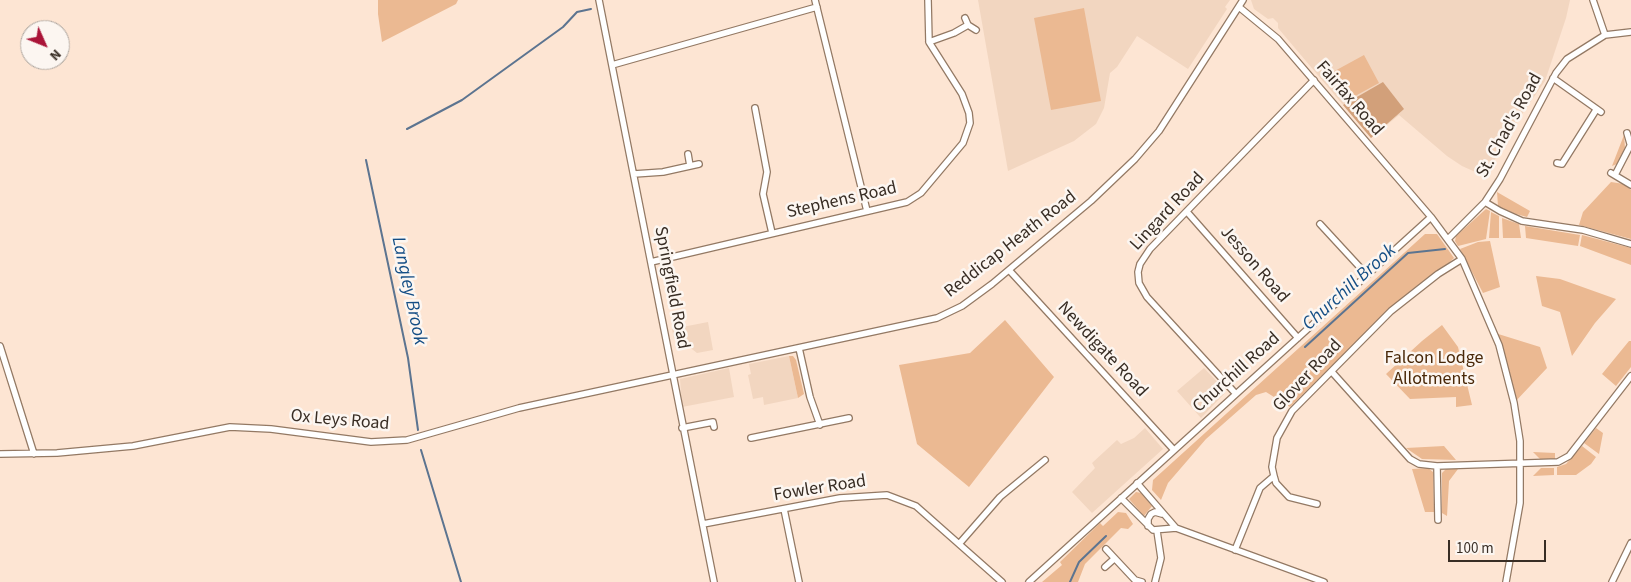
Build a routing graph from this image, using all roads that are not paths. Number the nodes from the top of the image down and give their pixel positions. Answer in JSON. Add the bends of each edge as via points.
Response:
{"nodes":[{"id":1,"x":599,"y":0,"type":"edge"},
{"id":2,"x":815,"y":0,"type":"edge"},
{"id":3,"x":928,"y":0,"type":"edge"},
{"id":4,"x":1243,"y":0,"type":"edge"},
{"id":5,"x":1593,"y":0,"type":"edge"},
{"id":6,"x":817,"y":7,"type":"junction"},
{"id":7,"x":1239,"y":7,"type":"junction"},
{"id":8,"x":965,"y":18,"type":"dead end"},
{"id":9,"x":968,"y":25,"type":"junction"},
{"id":10,"x":976,"y":30,"type":"dead end"},
{"id":11,"x":1631,"y":32,"type":"edge"},
{"id":12,"x":1605,"y":35,"type":"junction"},
{"id":13,"x":929,"y":42,"type":"junction"},
{"id":14,"x":612,"y":65,"type":"junction"},
{"id":15,"x":1553,"y":78,"type":"junction"},
{"id":16,"x":1314,"y":80,"type":"junction"},
{"id":17,"x":755,"y":108,"type":"dead end"},
{"id":18,"x":1627,"y":133,"type":"dead end"},
{"id":19,"x":1630,"y":146,"type":"edge"},
{"id":20,"x":688,"y":154,"type":"dead end"},
{"id":21,"x":1557,"y":163,"type":"dead end"},
{"id":22,"x":699,"y":164,"type":"dead end"},
{"id":23,"x":690,"y":166,"type":"junction"},
{"id":24,"x":634,"y":174,"type":"junction"},
{"id":25,"x":1631,"y":186,"type":"edge"},
{"id":26,"x":1485,"y":202,"type":"junction"},
{"id":27,"x":867,"y":211,"type":"junction"},
{"id":28,"x":1188,"y":212,"type":"junction"},
{"id":29,"x":1430,"y":217,"type":"junction"},
{"id":30,"x":1320,"y":224,"type":"dead end"},
{"id":31,"x":772,"y":233,"type":"junction"},
{"id":32,"x":1448,"y":239,"type":"junction"},
{"id":33,"x":1631,"y":244,"type":"edge"},
{"id":34,"x":1462,"y":259,"type":"junction"},
{"id":35,"x":651,"y":262,"type":"junction"},
{"id":36,"x":1009,"y":270,"type":"junction"},
{"id":37,"x":1367,"y":275,"type":"junction"},
{"id":38,"x":1298,"y":338,"type":"junction"},
{"id":39,"x":0,"y":346,"type":"edge"},
{"id":40,"x":799,"y":348,"type":"junction"},
{"id":41,"x":1332,"y":372,"type":"junction"},
{"id":42,"x":672,"y":375,"type":"junction"},
{"id":43,"x":1631,"y":376,"type":"edge"},
{"id":44,"x":1236,"y":394,"type":"junction"},
{"id":45,"x":848,"y":418,"type":"dead end"},
{"id":46,"x":820,"y":425,"type":"junction"},
{"id":47,"x":714,"y":427,"type":"dead end"},
{"id":48,"x":682,"y":428,"type":"junction"},
{"id":49,"x":751,"y":438,"type":"dead end"},
{"id":50,"x":1174,"y":450,"type":"junction"},
{"id":51,"x":0,"y":454,"type":"edge"},
{"id":52,"x":34,"y":454,"type":"junction"},
{"id":53,"x":1045,"y":460,"type":"dead end"},
{"id":54,"x":1521,"y":464,"type":"junction"},
{"id":55,"x":1437,"y":466,"type":"junction"},
{"id":56,"x":1274,"y":476,"type":"junction"},
{"id":57,"x":1137,"y":483,"type":"junction"},
{"id":58,"x":1121,"y":498,"type":"junction"},
{"id":59,"x":1317,"y":504,"type":"dead end"},
{"id":60,"x":784,"y":509,"type":"junction"},
{"id":61,"x":1164,"y":515,"type":"junction"},
{"id":62,"x":1438,"y":520,"type":"dead end"},
{"id":63,"x":702,"y":524,"type":"junction"},
{"id":64,"x":1150,"y":528,"type":"junction"},
{"id":65,"x":1176,"y":528,"type":"junction"},
{"id":66,"x":1159,"y":530,"type":"junction"},
{"id":67,"x":1631,"y":543,"type":"edge"},
{"id":68,"x":960,"y":544,"type":"junction"},
{"id":69,"x":1106,"y":549,"type":"dead end"},
{"id":70,"x":1235,"y":550,"type":"junction"},
{"id":71,"x":1114,"y":559,"type":"junction"},
{"id":72,"x":1105,"y":567,"type":"dead end"},
{"id":73,"x":714,"y":582,"type":"edge"},
{"id":74,"x":798,"y":582,"type":"edge"},
{"id":75,"x":1002,"y":582,"type":"edge"},
{"id":76,"x":1029,"y":582,"type":"edge"},
{"id":77,"x":1142,"y":582,"type":"edge"},
{"id":78,"x":1155,"y":582,"type":"edge"},
{"id":79,"x":1324,"y":582,"type":"edge"},
{"id":80,"x":1506,"y":582,"type":"edge"},
{"id":81,"x":1612,"y":582,"type":"edge"}],
"edges":[{"from":1,"to":14,"type":"street","name":"Springfield Road"},
{"from":2,"to":6,"type":"street"},
{"from":3,"to":13,"type":"street"},
{"from":4,"to":7,"type":"street","name":"Reddicap Heath Road"},
{"from":5,"to":12,"type":"street"},
{"from":6,"to":14,"type":"street"},
{"from":6,"to":27,"type":"street"},
{"from":7,"to":16,"type":"street","name":"Fairfax Road","via":[[1273,34]]},
{"from":7,"to":36,"type":"street","name":"Reddicap Heath Road","via":[[1148,145],[1091,201]]},
{"from":8,"to":9,"type":"street"},
{"from":9,"to":10,"type":"street"},
{"from":9,"to":13,"type":"street"},
{"from":11,"to":12,"type":"street","name":"St. Chad's Road"},
{"from":12,"to":15,"type":"street","name":"St. Chad's Road","via":[[1567,59]]},
{"from":13,"to":27,"type":"street","name":"Stephens Road","via":[[962,94],[969,113],[967,132],[956,152],[921,193],[907,202]]},
{"from":14,"to":24,"type":"street","name":"Springfield Road"},
{"from":15,"to":21,"type":"street","via":[[1598,111],[1562,164]]},
{"from":15,"to":26,"type":"street","name":"St. Chad's Road"},
{"from":16,"to":28,"type":"street","name":"Lingard Road"},
{"from":16,"to":29,"type":"street","name":"Fairfax Road"},
{"from":17,"to":31,"type":"street","via":[[760,116],[767,172],[763,194]]},
{"from":18,"to":19,"type":"street"},
{"from":19,"to":25,"type":"street","via":[[1613,174]]},
{"from":20,"to":23,"type":"street"},
{"from":22,"to":23,"type":"street"},
{"from":23,"to":24,"type":"street"},
{"from":24,"to":35,"type":"street","name":"Springfield Road"},
{"from":26,"to":32,"type":"street","name":"St. Chad's Road"},
{"from":26,"to":33,"type":"street","via":[[1522,221],[1583,230]]},
{"from":27,"to":31,"type":"street","name":"Stephens Road"},
{"from":28,"to":38,"type":"street","name":"Jesson Road"},
{"from":28,"to":44,"type":"street","name":"Lingard Road","via":[[1145,256],[1138,272],[1139,282],[1147,297]]},
{"from":29,"to":32,"type":"street","name":"Fairfax Road"},
{"from":29,"to":37,"type":"street","name":"Churchill Road"},
{"from":30,"to":37,"type":"street"},
{"from":31,"to":35,"type":"street","name":"Stephens Road"},
{"from":32,"to":34,"type":"street","name":"Fairfax Road"},
{"from":34,"to":41,"type":"street","name":"Glover Road","via":[[1392,311]]},
{"from":34,"to":54,"type":"street","name":"Fairfax Road","via":[[1499,344],[1514,403]]},
{"from":35,"to":42,"type":"street","name":"Springfield Road"},
{"from":36,"to":40,"type":"street","name":"Reddicap Heath Road","via":[[962,306],[937,318]]},
{"from":36,"to":50,"type":"street","name":"Newdigate Road"},
{"from":37,"to":38,"type":"street","name":"Churchill Road"},
{"from":38,"to":44,"type":"street","name":"Churchill Road"},
{"from":39,"to":52,"type":"street"},
{"from":40,"to":42,"type":"street","name":"Reddicap Heath Road"},
{"from":40,"to":46,"type":"street"},
{"from":41,"to":55,"type":"street","via":[[1410,459],[1419,464]]},
{"from":41,"to":56,"type":"street","name":"Glover Road","via":[[1292,411],[1281,427],[1272,467]]},
{"from":42,"to":48,"type":"street","name":"Springfield Road"},
{"from":42,"to":52,"type":"street","name":"Ox Leys Road","via":[[485,416],[425,436],[388,442],[230,427],[151,444]]},
{"from":43,"to":54,"type":"street","via":[[1569,456],[1558,462]]},
{"from":44,"to":50,"type":"street","name":"Churchill Road"},
{"from":45,"to":46,"type":"street"},
{"from":46,"to":49,"type":"street"},
{"from":47,"to":48,"type":"street","via":[[713,422]]},
{"from":48,"to":63,"type":"street","name":"Springfield Road"},
{"from":50,"to":57,"type":"street","name":"Churchill Road"},
{"from":51,"to":52,"type":"street","name":"Ox Leys Road"},
{"from":53,"to":68,"type":"street","via":[[1000,497]]},
{"from":54,"to":55,"type":"street"},
{"from":54,"to":80,"type":"street","name":"Fairfax Road","via":[[1520,502]]},
{"from":55,"to":62,"type":"street"},
{"from":56,"to":59,"type":"street","via":[[1289,497]]},
{"from":56,"to":70,"type":"street","via":[[1260,488]]},
{"from":57,"to":58,"type":"street","name":"Churchill Road"},
{"from":57,"to":61,"type":"street"},
{"from":58,"to":64,"type":"street"},
{"from":58,"to":76,"type":"street","name":"Churchill Road"},
{"from":60,"to":63,"type":"street","name":"Fowler Road"},
{"from":60,"to":68,"type":"street","name":"Fowler Road","via":[[840,498],[887,495],[916,506]]},
{"from":60,"to":74,"type":"street"},
{"from":61,"to":64,"type":"street","via":[[1155,512],[1149,516]]},
{"from":61,"to":65,"type":"street"},
{"from":61,"to":66,"type":"street","via":[[1166,525]]},
{"from":63,"to":73,"type":"street","name":"Springfield Road"},
{"from":64,"to":66,"type":"street"},
{"from":65,"to":66,"type":"street"},
{"from":65,"to":70,"type":"street"},
{"from":66,"to":78,"type":"street","via":[[1160,558]]},
{"from":67,"to":81,"type":"street"},
{"from":68,"to":75,"type":"street","name":"Fowler Road"},
{"from":69,"to":71,"type":"street"},
{"from":70,"to":79,"type":"street"},
{"from":71,"to":72,"type":"street"},
{"from":71,"to":77,"type":"street","via":[[1135,580]]}]}
